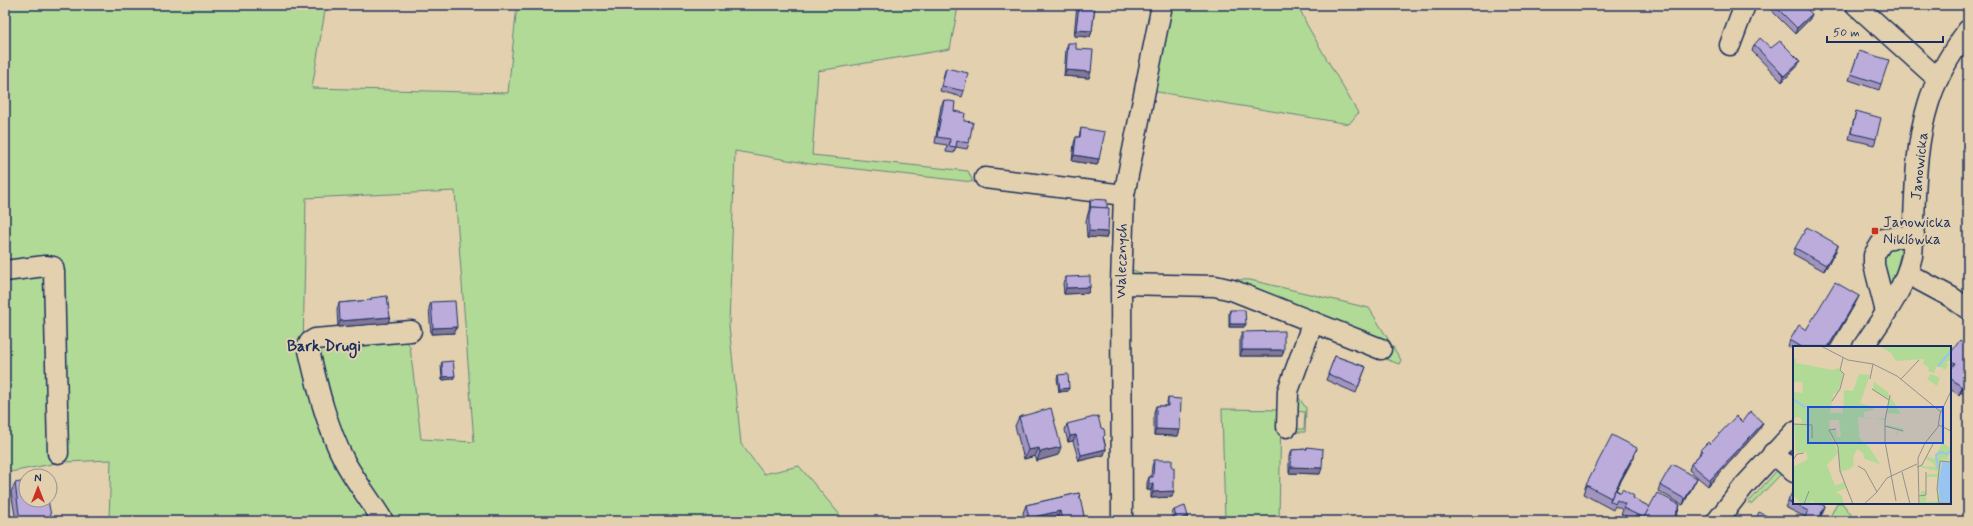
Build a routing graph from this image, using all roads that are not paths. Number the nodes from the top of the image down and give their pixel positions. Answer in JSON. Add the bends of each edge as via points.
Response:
{"nodes":[{"id":1,"x":1162,"y":5,"type":"edge"},
{"id":2,"x":1745,"y":5,"type":"edge"},
{"id":3,"x":1856,"y":5,"type":"edge"},
{"id":4,"x":1968,"y":30,"type":"edge"},
{"id":5,"x":1730,"y":45,"type":"dead end"},
{"id":6,"x":1938,"y":79,"type":"junction"},
{"id":7,"x":985,"y":178,"type":"dead end"},
{"id":8,"x":1124,"y":195,"type":"junction"},
{"id":9,"x":1914,"y":234,"type":"junction"},
{"id":10,"x":5,"y":271,"type":"edge"},
{"id":11,"x":1908,"y":274,"type":"junction"},
{"id":12,"x":1120,"y":284,"type":"junction"},
{"id":13,"x":1968,"y":309,"type":"edge"},
{"id":14,"x":1886,"y":312,"type":"junction"},
{"id":15,"x":1313,"y":322,"type":"junction"},
{"id":16,"x":410,"y":331,"type":"dead end"},
{"id":17,"x":1863,"y":346,"type":"edge"},
{"id":18,"x":1381,"y":349,"type":"dead end"},
{"id":19,"x":1287,"y":428,"type":"dead end"},
{"id":20,"x":1793,"y":433,"type":"edge"},
{"id":21,"x":58,"y":453,"type":"dead end"},
{"id":22,"x":1773,"y":454,"type":"junction"},
{"id":23,"x":1793,"y":471,"type":"edge"},
{"id":24,"x":383,"y":521,"type":"edge"},
{"id":25,"x":1122,"y":521,"type":"edge"},
{"id":26,"x":1717,"y":521,"type":"edge"}],
"edges":[{"from":1,"to":8,"type":"street","name":"Walecznych"},
{"from":2,"to":5,"type":"street"},
{"from":3,"to":6,"type":"street"},
{"from":4,"to":6,"type":"street","name":"Janowicka","via":[[1949,56]]},
{"from":6,"to":9,"type":"street","name":"Janowicka","via":[[1920,138]]},
{"from":7,"to":8,"type":"street"},
{"from":8,"to":12,"type":"street","name":"Walecznych"},
{"from":9,"to":11,"type":"street","name":"Janowicka"},
{"from":9,"to":14,"type":"street","via":[[1884,239],[1874,255],[1874,265]]},
{"from":10,"to":21,"type":"street","via":[[45,266],[52,267],[54,272]]},
{"from":11,"to":13,"type":"street","via":[[1951,296]]},
{"from":11,"to":14,"type":"street","name":"Janowicka"},
{"from":12,"to":15,"type":"street","via":[[1215,286],[1232,290]]},
{"from":12,"to":25,"type":"street","name":"Walecznych"},
{"from":14,"to":17,"type":"street","name":"Janowicka"},
{"from":15,"to":18,"type":"street"},
{"from":15,"to":19,"type":"street","via":[[1288,391]]},
{"from":16,"to":24,"type":"street","via":[[315,339],[308,346],[322,404],[334,436],[345,461]]},
{"from":20,"to":22,"type":"street"},
{"from":22,"to":23,"type":"street"},
{"from":22,"to":26,"type":"street"}]}
